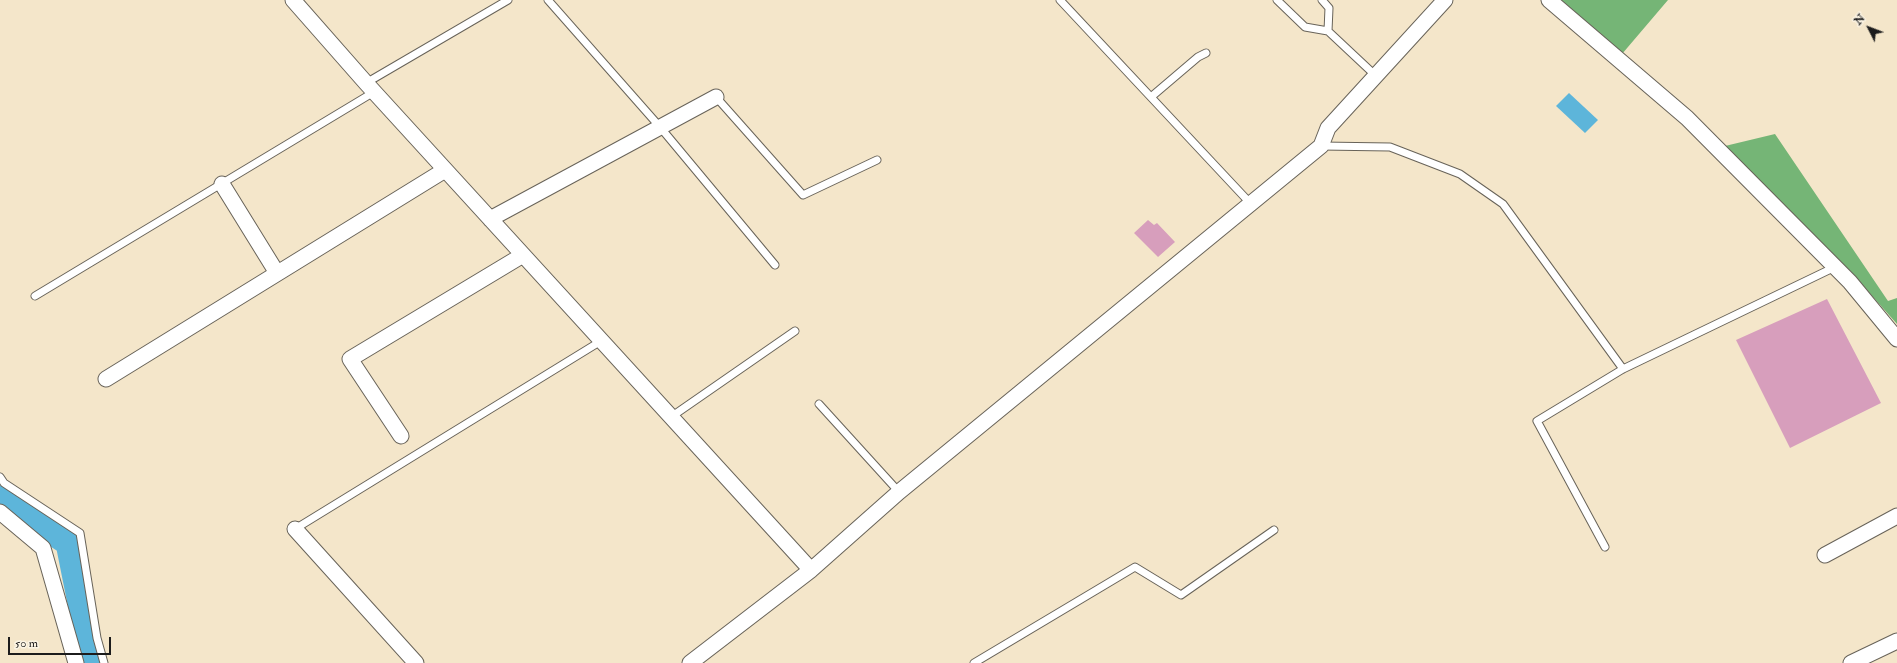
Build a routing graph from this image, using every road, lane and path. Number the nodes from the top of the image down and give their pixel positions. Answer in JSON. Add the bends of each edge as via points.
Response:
{"nodes":[{"id":1,"x":293,"y":0,"type":"edge"},
{"id":2,"x":508,"y":0,"type":"edge"},
{"id":3,"x":548,"y":0,"type":"edge"},
{"id":4,"x":1060,"y":0,"type":"edge"},
{"id":5,"x":1277,"y":0,"type":"edge"},
{"id":6,"x":1322,"y":0,"type":"edge"},
{"id":7,"x":1446,"y":0,"type":"edge"},
{"id":8,"x":1549,"y":0,"type":"edge"},
{"id":9,"x":1328,"y":31,"type":"junction"},
{"id":10,"x":1206,"y":53,"type":"dead end"},
{"id":11,"x":1376,"y":76,"type":"junction"},
{"id":12,"x":370,"y":88,"type":"junction"},
{"id":13,"x":716,"y":97,"type":"joint"},
{"id":14,"x":1151,"y":97,"type":"junction"},
{"id":15,"x":660,"y":127,"type":"junction"},
{"id":16,"x":1321,"y":146,"type":"junction"},
{"id":17,"x":877,"y":160,"type":"dead end"},
{"id":18,"x":445,"y":170,"type":"junction"},
{"id":19,"x":222,"y":184,"type":"junction"},
{"id":20,"x":1251,"y":204,"type":"junction"},
{"id":21,"x":490,"y":219,"type":"junction"},
{"id":22,"x":523,"y":255,"type":"junction"},
{"id":23,"x":775,"y":265,"type":"dead end"},
{"id":24,"x":1835,"y":267,"type":"junction"},
{"id":25,"x":277,"y":274,"type":"junction"},
{"id":26,"x":34,"y":296,"type":"dead end"},
{"id":27,"x":795,"y":331,"type":"dead end"},
{"id":28,"x":1897,"y":338,"type":"edge"},
{"id":29,"x":601,"y":341,"type":"junction"},
{"id":30,"x":1623,"y":370,"type":"junction"},
{"id":31,"x":106,"y":380,"type":"dead end"},
{"id":32,"x":819,"y":404,"type":"dead end"},
{"id":33,"x":671,"y":417,"type":"junction"},
{"id":34,"x":401,"y":436,"type":"dead end"},
{"id":35,"x":0,"y":477,"type":"edge"},
{"id":36,"x":899,"y":492,"type":"junction"},
{"id":37,"x":0,"y":512,"type":"edge"},
{"id":38,"x":1897,"y":516,"type":"edge"},
{"id":39,"x":295,"y":529,"type":"joint"},
{"id":40,"x":1274,"y":530,"type":"dead end"},
{"id":41,"x":1605,"y":547,"type":"dead end"},
{"id":42,"x":1825,"y":555,"type":"dead end"},
{"id":43,"x":811,"y":570,"type":"junction"},
{"id":44,"x":1897,"y":641,"type":"edge"},
{"id":45,"x":76,"y":663,"type":"edge"},
{"id":46,"x":104,"y":663,"type":"edge"},
{"id":47,"x":416,"y":663,"type":"edge"},
{"id":48,"x":690,"y":663,"type":"edge"},
{"id":49,"x":974,"y":663,"type":"edge"},
{"id":50,"x":1851,"y":663,"type":"edge"}],
"edges":[{"from":1,"to":12,"type":"street"},
{"from":2,"to":12,"type":"lane"},
{"from":3,"to":15,"type":"lane"},
{"from":4,"to":14,"type":"lane"},
{"from":5,"to":9,"type":"lane","via":[[1305,27]]},
{"from":6,"to":9,"type":"lane","via":[[1329,8]]},
{"from":7,"to":11,"type":"street"},
{"from":8,"to":24,"type":"street","via":[[1687,118]]},
{"from":9,"to":11,"type":"lane"},
{"from":10,"to":14,"type":"lane"},
{"from":11,"to":16,"type":"street","via":[[1328,128]]},
{"from":12,"to":18,"type":"street"},
{"from":12,"to":19,"type":"lane"},
{"from":13,"to":15,"type":"street"},
{"from":13,"to":17,"type":"lane","via":[[802,195]]},
{"from":14,"to":20,"type":"lane"},
{"from":15,"to":21,"type":"street"},
{"from":15,"to":23,"type":"lane"},
{"from":16,"to":20,"type":"street"},
{"from":16,"to":30,"type":"lane","via":[[1390,147],[1460,174],[1503,204]]},
{"from":18,"to":21,"type":"street"},
{"from":18,"to":25,"type":"street"},
{"from":19,"to":25,"type":"street"},
{"from":19,"to":26,"type":"lane"},
{"from":20,"to":36,"type":"street"},
{"from":21,"to":22,"type":"street"},
{"from":22,"to":29,"type":"street"},
{"from":22,"to":34,"type":"street","via":[[350,359]]},
{"from":24,"to":28,"type":"street"},
{"from":24,"to":30,"type":"lane"},
{"from":25,"to":31,"type":"street"},
{"from":27,"to":33,"type":"lane"},
{"from":29,"to":33,"type":"street"},
{"from":29,"to":39,"type":"lane"},
{"from":30,"to":41,"type":"lane","via":[[1537,421]]},
{"from":32,"to":36,"type":"lane"},
{"from":33,"to":43,"type":"street"},
{"from":35,"to":46,"type":"lane","via":[[4,483],[80,533],[97,638]]},
{"from":36,"to":43,"type":"street"},
{"from":37,"to":45,"type":"street","via":[[43,548]]},
{"from":38,"to":42,"type":"street"},
{"from":39,"to":47,"type":"street"},
{"from":40,"to":49,"type":"lane","via":[[1181,595],[1135,567]]},
{"from":43,"to":48,"type":"street"},
{"from":44,"to":50,"type":"street"}]}
